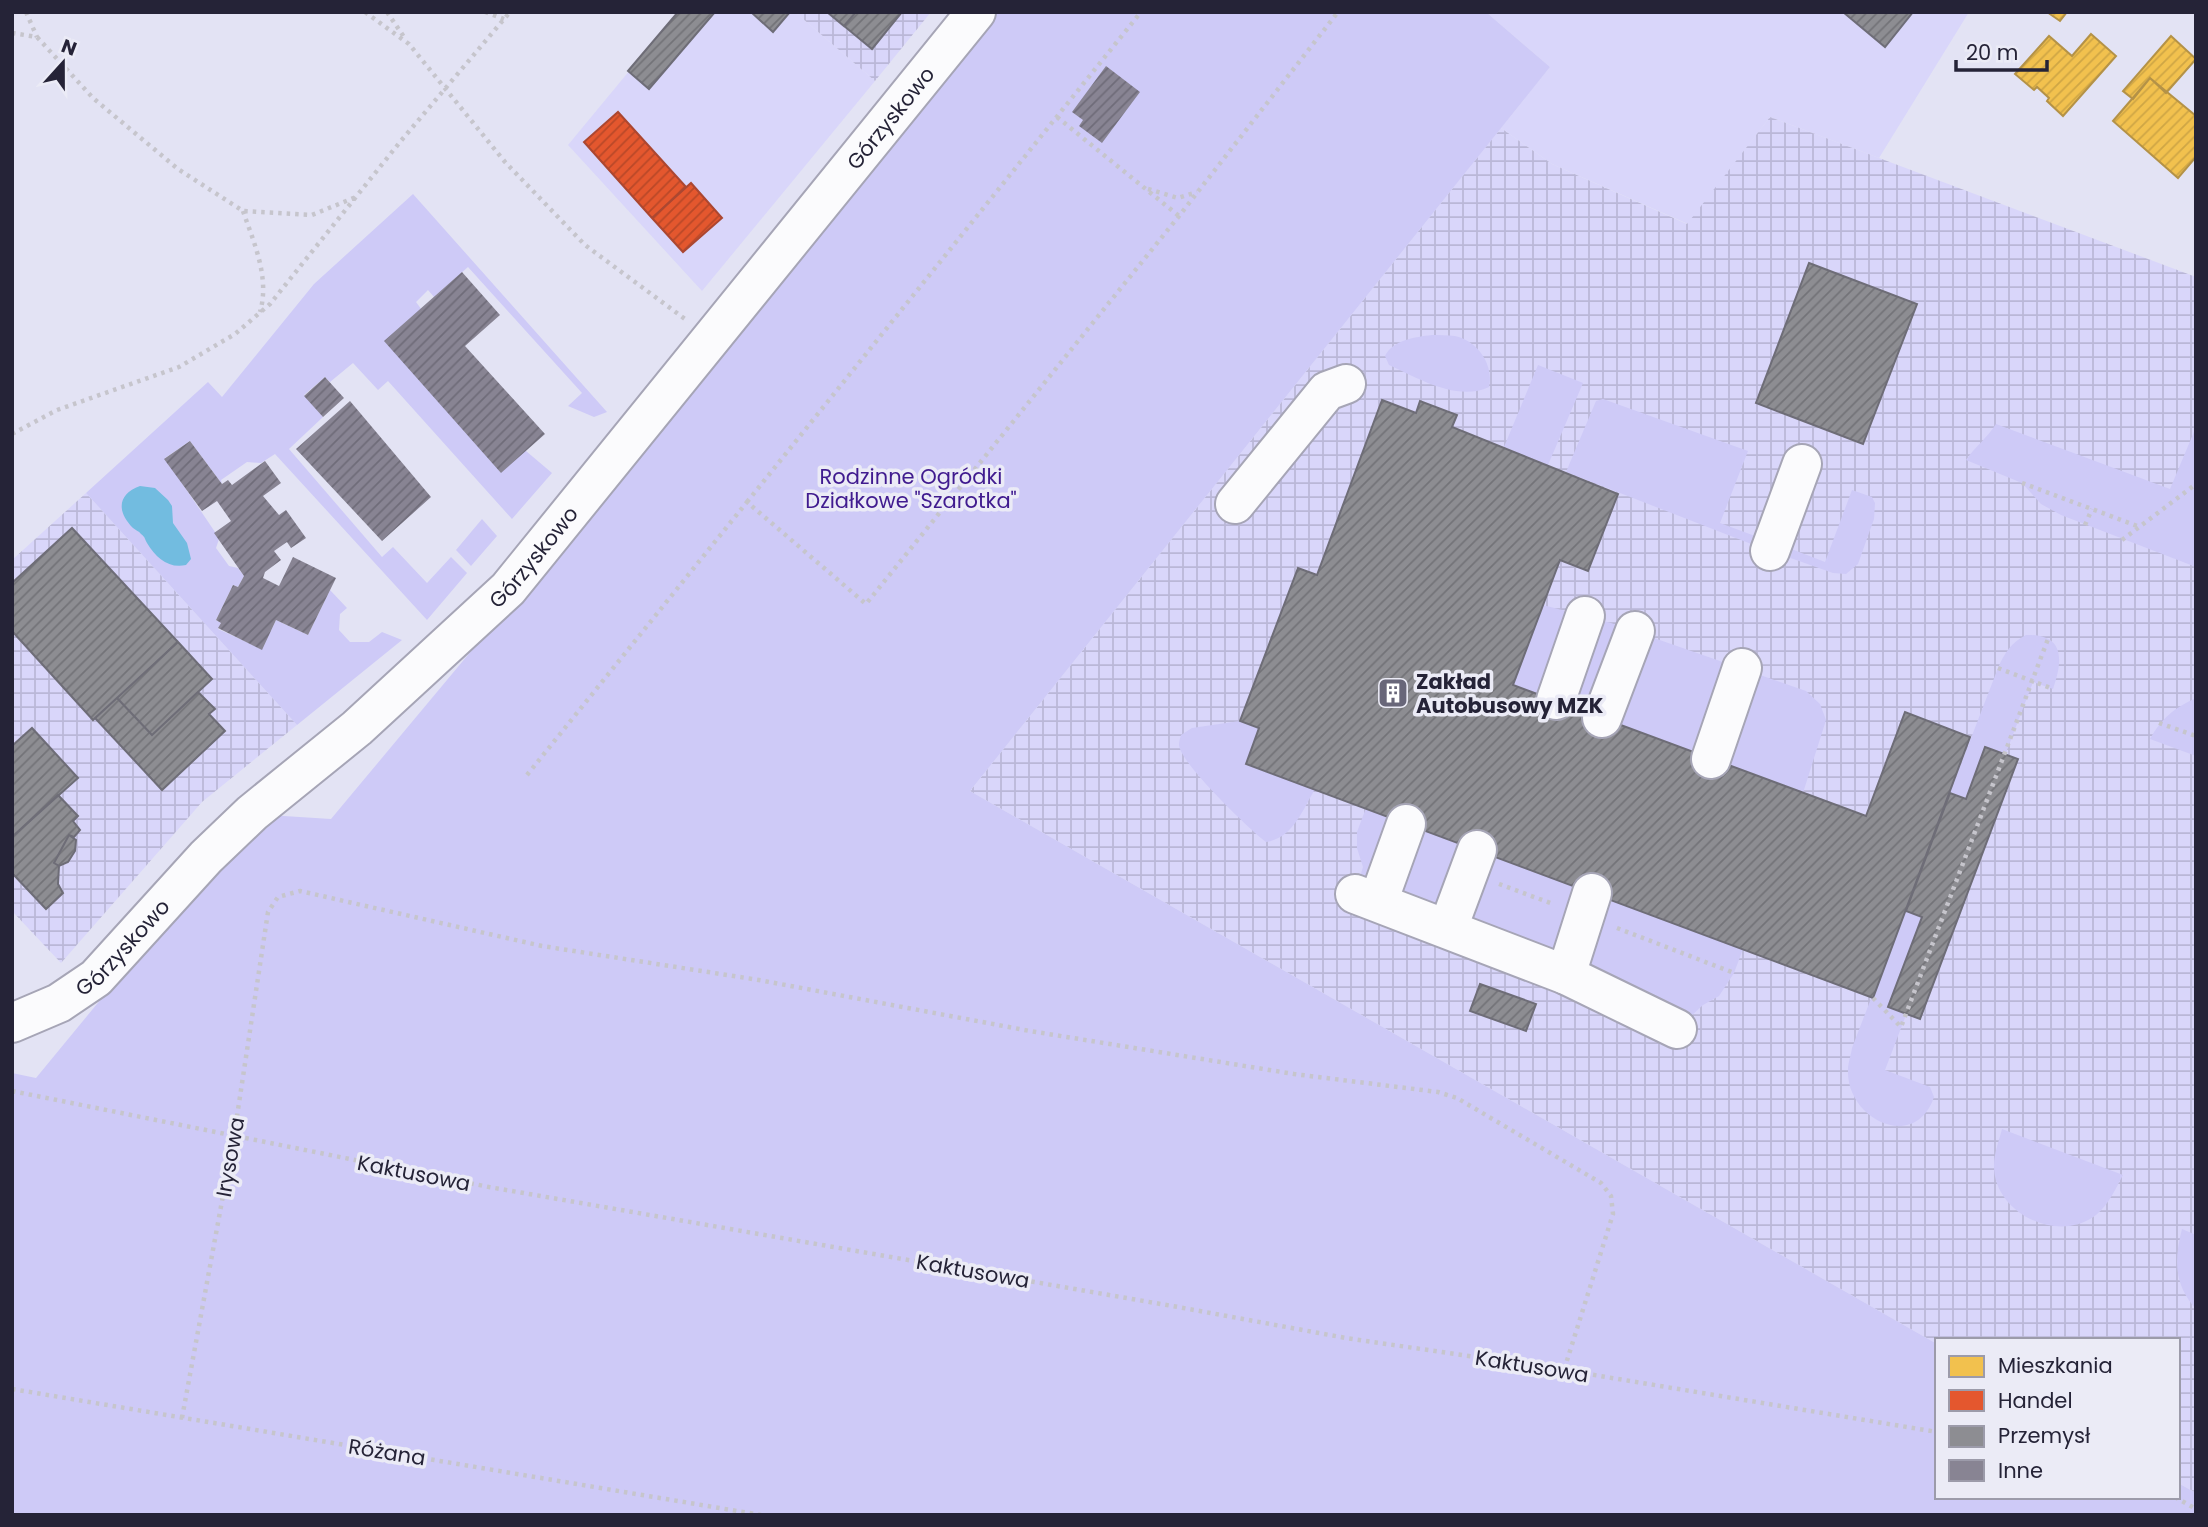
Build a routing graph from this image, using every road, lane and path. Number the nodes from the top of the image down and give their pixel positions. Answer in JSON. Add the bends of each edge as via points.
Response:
{"nodes":[{"id":1,"x":26,"y":12,"type":"edge"},
{"id":2,"x":366,"y":12,"type":"edge"},
{"id":3,"x":387,"y":12,"type":"edge"},
{"id":4,"x":485,"y":12,"type":"edge"},
{"id":5,"x":510,"y":12,"type":"edge"},
{"id":6,"x":976,"y":12,"type":"edge"},
{"id":7,"x":1141,"y":12,"type":"edge"},
{"id":8,"x":1338,"y":12,"type":"edge"},
{"id":9,"x":505,"y":19,"type":"junction"},
{"id":10,"x":12,"y":33,"type":"edge"},
{"id":11,"x":37,"y":37,"type":"junction"},
{"id":12,"x":409,"y":44,"type":"junction"},
{"id":13,"x":446,"y":90,"type":"junction"},
{"id":14,"x":1057,"y":117,"type":"junction"},
{"id":15,"x":1145,"y":188,"type":"junction"},
{"id":16,"x":1198,"y":192,"type":"junction"},
{"id":17,"x":356,"y":197,"type":"junction"},
{"id":18,"x":243,"y":211,"type":"junction"},
{"id":19,"x":1179,"y":216,"type":"junction"},
{"id":20,"x":259,"y":313,"type":"junction"},
{"id":21,"x":692,"y":328,"type":"junction"},
{"id":22,"x":1346,"y":384,"type":"dead end"},
{"id":23,"x":12,"y":434,"type":"edge"},
{"id":24,"x":1802,"y":464,"type":"dead end"},
{"id":25,"x":2022,"y":483,"type":"dead end"},
{"id":26,"x":2196,"y":484,"type":"edge"},
{"id":27,"x":747,"y":502,"type":"junction"},
{"id":28,"x":1235,"y":504,"type":"dead end"},
{"id":29,"x":2092,"y":509,"type":"junction"},
{"id":30,"x":2085,"y":525,"type":"dead end"},
{"id":31,"x":2140,"y":527,"type":"junction"},
{"id":32,"x":2122,"y":540,"type":"dead end"},
{"id":33,"x":1770,"y":551,"type":"dead end"},
{"id":34,"x":1585,"y":617,"type":"dead end"},
{"id":35,"x":1635,"y":631,"type":"dead end"},
{"id":36,"x":2048,"y":639,"type":"dead end"},
{"id":37,"x":1742,"y":668,"type":"dead end"},
{"id":38,"x":1998,"y":668,"type":"dead end"},
{"id":39,"x":2033,"y":681,"type":"junction"},
{"id":40,"x":2053,"y":689,"type":"dead end"},
{"id":41,"x":1556,"y":701,"type":"dead end"},
{"id":42,"x":1602,"y":718,"type":"dead end"},
{"id":43,"x":2159,"y":723,"type":"dead end"},
{"id":44,"x":2196,"y":736,"type":"edge"},
{"id":45,"x":1712,"y":759,"type":"dead end"},
{"id":46,"x":527,"y":775,"type":"dead end"},
{"id":47,"x":1406,"y":824,"type":"dead end"},
{"id":48,"x":1473,"y":862,"type":"joint"},
{"id":49,"x":1587,"y":904,"type":"junction"},
{"id":50,"x":1448,"y":928,"type":"junction"},
{"id":51,"x":1734,"y":973,"type":"dead end"},
{"id":52,"x":1566,"y":975,"type":"junction"},
{"id":53,"x":1873,"y":998,"type":"dead end"},
{"id":54,"x":14,"y":1020,"type":"edge"},
{"id":55,"x":1677,"y":1029,"type":"dead end"},
{"id":56,"x":12,"y":1091,"type":"edge"},
{"id":57,"x":234,"y":1136,"type":"junction"},
{"id":58,"x":1564,"y":1370,"type":"junction"},
{"id":59,"x":12,"y":1388,"type":"edge"},
{"id":60,"x":182,"y":1418,"type":"junction"},
{"id":61,"x":1935,"y":1432,"type":"edge"},
{"id":62,"x":2178,"y":1499,"type":"edge"},
{"id":63,"x":2196,"y":1509,"type":"edge"},
{"id":64,"x":761,"y":1515,"type":"edge"}],
"edges":[{"from":1,"to":11,"type":"path"},
{"from":2,"to":12,"type":"path"},
{"from":3,"to":12,"type":"path"},
{"from":4,"to":9,"type":"path"},
{"from":5,"to":9,"type":"path"},
{"from":6,"to":21,"type":"street","name":"Górzyskowo"},
{"from":7,"to":14,"type":"path"},
{"from":8,"to":16,"type":"path"},
{"from":9,"to":13,"type":"path"},
{"from":10,"to":11,"type":"path"},
{"from":11,"to":18,"type":"path","via":[[93,98],[178,169]]},
{"from":12,"to":13,"type":"path"},
{"from":13,"to":17,"type":"path"},
{"from":13,"to":21,"type":"path","via":[[505,162],[585,245]]},
{"from":14,"to":15,"type":"path"},
{"from":14,"to":27,"type":"path"},
{"from":15,"to":16,"type":"path","via":[[1178,198]]},
{"from":15,"to":19,"type":"path"},
{"from":16,"to":19,"type":"path"},
{"from":17,"to":18,"type":"path","via":[[312,215]]},
{"from":17,"to":20,"type":"path"},
{"from":18,"to":20,"type":"path","via":[[259,256],[264,297]]},
{"from":19,"to":27,"type":"path","via":[[866,604]]},
{"from":20,"to":23,"type":"path","via":[[235,334],[179,367],[57,410]]},
{"from":21,"to":54,"type":"street","name":"Górzyskowo","via":[[508,589],[357,728],[243,822],[96,978],[59,1003]]},
{"from":22,"to":28,"type":"street","via":[[1327,391]]},
{"from":24,"to":33,"type":"street"},
{"from":25,"to":29,"type":"path"},
{"from":26,"to":31,"type":"path"},
{"from":27,"to":46,"type":"path"},
{"from":29,"to":30,"type":"path"},
{"from":29,"to":31,"type":"path"},
{"from":31,"to":32,"type":"path"},
{"from":34,"to":41,"type":"street"},
{"from":35,"to":42,"type":"street"},
{"from":36,"to":39,"type":"path"},
{"from":37,"to":45,"type":"street"},
{"from":38,"to":39,"type":"path"},
{"from":39,"to":40,"type":"path"},
{"from":39,"to":53,"type":"path","via":[[1901,1027]]},
{"from":43,"to":44,"type":"path"},
{"from":47,"to":50,"type":"street","via":[[1366,898]]},
{"from":48,"to":49,"type":"path"},
{"from":48,"to":50,"type":"street"},
{"from":49,"to":51,"type":"path"},
{"from":49,"to":52,"type":"street"},
{"from":50,"to":52,"type":"street"},
{"from":52,"to":55,"type":"street"},
{"from":56,"to":57,"type":"path","name":"Kaktusowa"},
{"from":57,"to":58,"type":"path","name":"Kaktusowa","via":[[489,1187],[1346,1338]]},
{"from":57,"to":58,"type":"path","name":"Irysowa","via":[[268,912],[278,897],[300,891],[542,946],[759,980],[1043,1033],[1457,1098],[1601,1182],[1611,1196],[1613,1214]]},
{"from":57,"to":60,"type":"path","name":"Irysowa"},
{"from":58,"to":61,"type":"path","name":"Kaktusowa"},
{"from":59,"to":60,"type":"path","name":"Różana"},
{"from":60,"to":64,"type":"path","name":"Różana"},
{"from":62,"to":63,"type":"path"}]}
